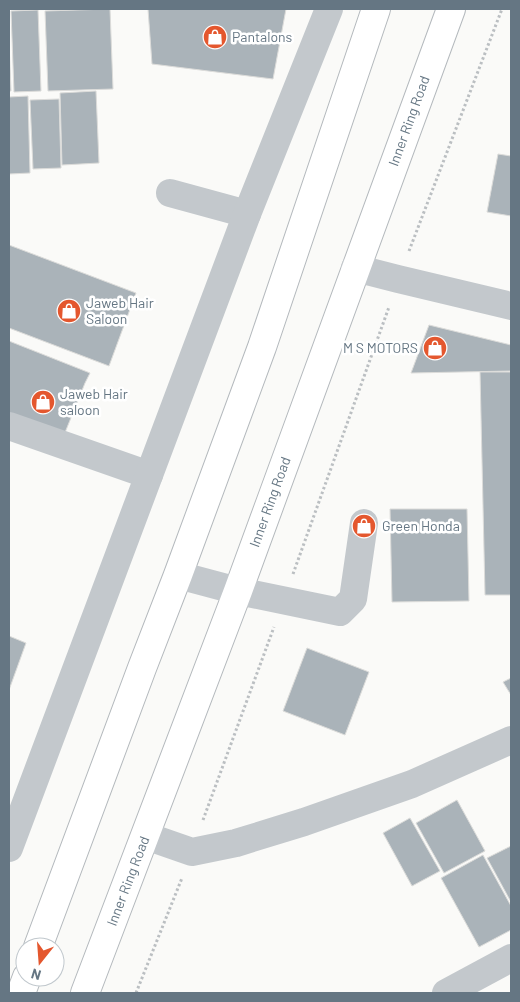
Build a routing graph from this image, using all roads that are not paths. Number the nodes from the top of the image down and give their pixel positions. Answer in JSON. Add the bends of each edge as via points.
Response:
{"nodes":[{"id":1,"x":329,"y":9,"type":"edge"},
{"id":2,"x":376,"y":9,"type":"edge"},
{"id":3,"x":450,"y":9,"type":"edge"},
{"id":4,"x":170,"y":193,"type":"dead end"},
{"id":5,"x":248,"y":214,"type":"junction"},
{"id":6,"x":355,"y":268,"type":"junction"},
{"id":7,"x":511,"y":306,"type":"edge"},
{"id":8,"x":9,"y":426,"type":"edge"},
{"id":9,"x":149,"y":475,"type":"junction"},
{"id":10,"x":364,"y":523,"type":"dead end"},
{"id":11,"x":178,"y":575,"type":"junction"},
{"id":12,"x":238,"y":591,"type":"junction"},
{"id":13,"x":511,"y":740,"type":"edge"},
{"id":14,"x":146,"y":836,"type":"junction"},
{"id":15,"x":9,"y":848,"type":"edge"},
{"id":16,"x":42,"y":937,"type":"edge"},
{"id":17,"x":511,"y":958,"type":"edge"},
{"id":18,"x":85,"y":993,"type":"edge"},
{"id":19,"x":446,"y":993,"type":"edge"}],
"edges":[{"from":1,"to":5,"type":"street"},
{"from":2,"to":11,"type":"highway","via":[[262,347]]},
{"from":3,"to":6,"type":"highway","name":"Inner Ring Road"},
{"from":4,"to":5,"type":"street"},
{"from":5,"to":9,"type":"street"},
{"from":6,"to":7,"type":"street"},
{"from":6,"to":12,"type":"highway","name":"Inner Ring Road"},
{"from":8,"to":9,"type":"street"},
{"from":9,"to":15,"type":"street"},
{"from":10,"to":12,"type":"street","via":[[353,599],[340,612]]},
{"from":11,"to":12,"type":"street"},
{"from":11,"to":16,"type":"highway"},
{"from":12,"to":14,"type":"highway","name":"Inner Ring Road"},
{"from":13,"to":14,"type":"street","via":[[412,784],[236,843],[192,852]]},
{"from":14,"to":18,"type":"highway","name":"Inner Ring Road"},
{"from":17,"to":19,"type":"street"}]}
